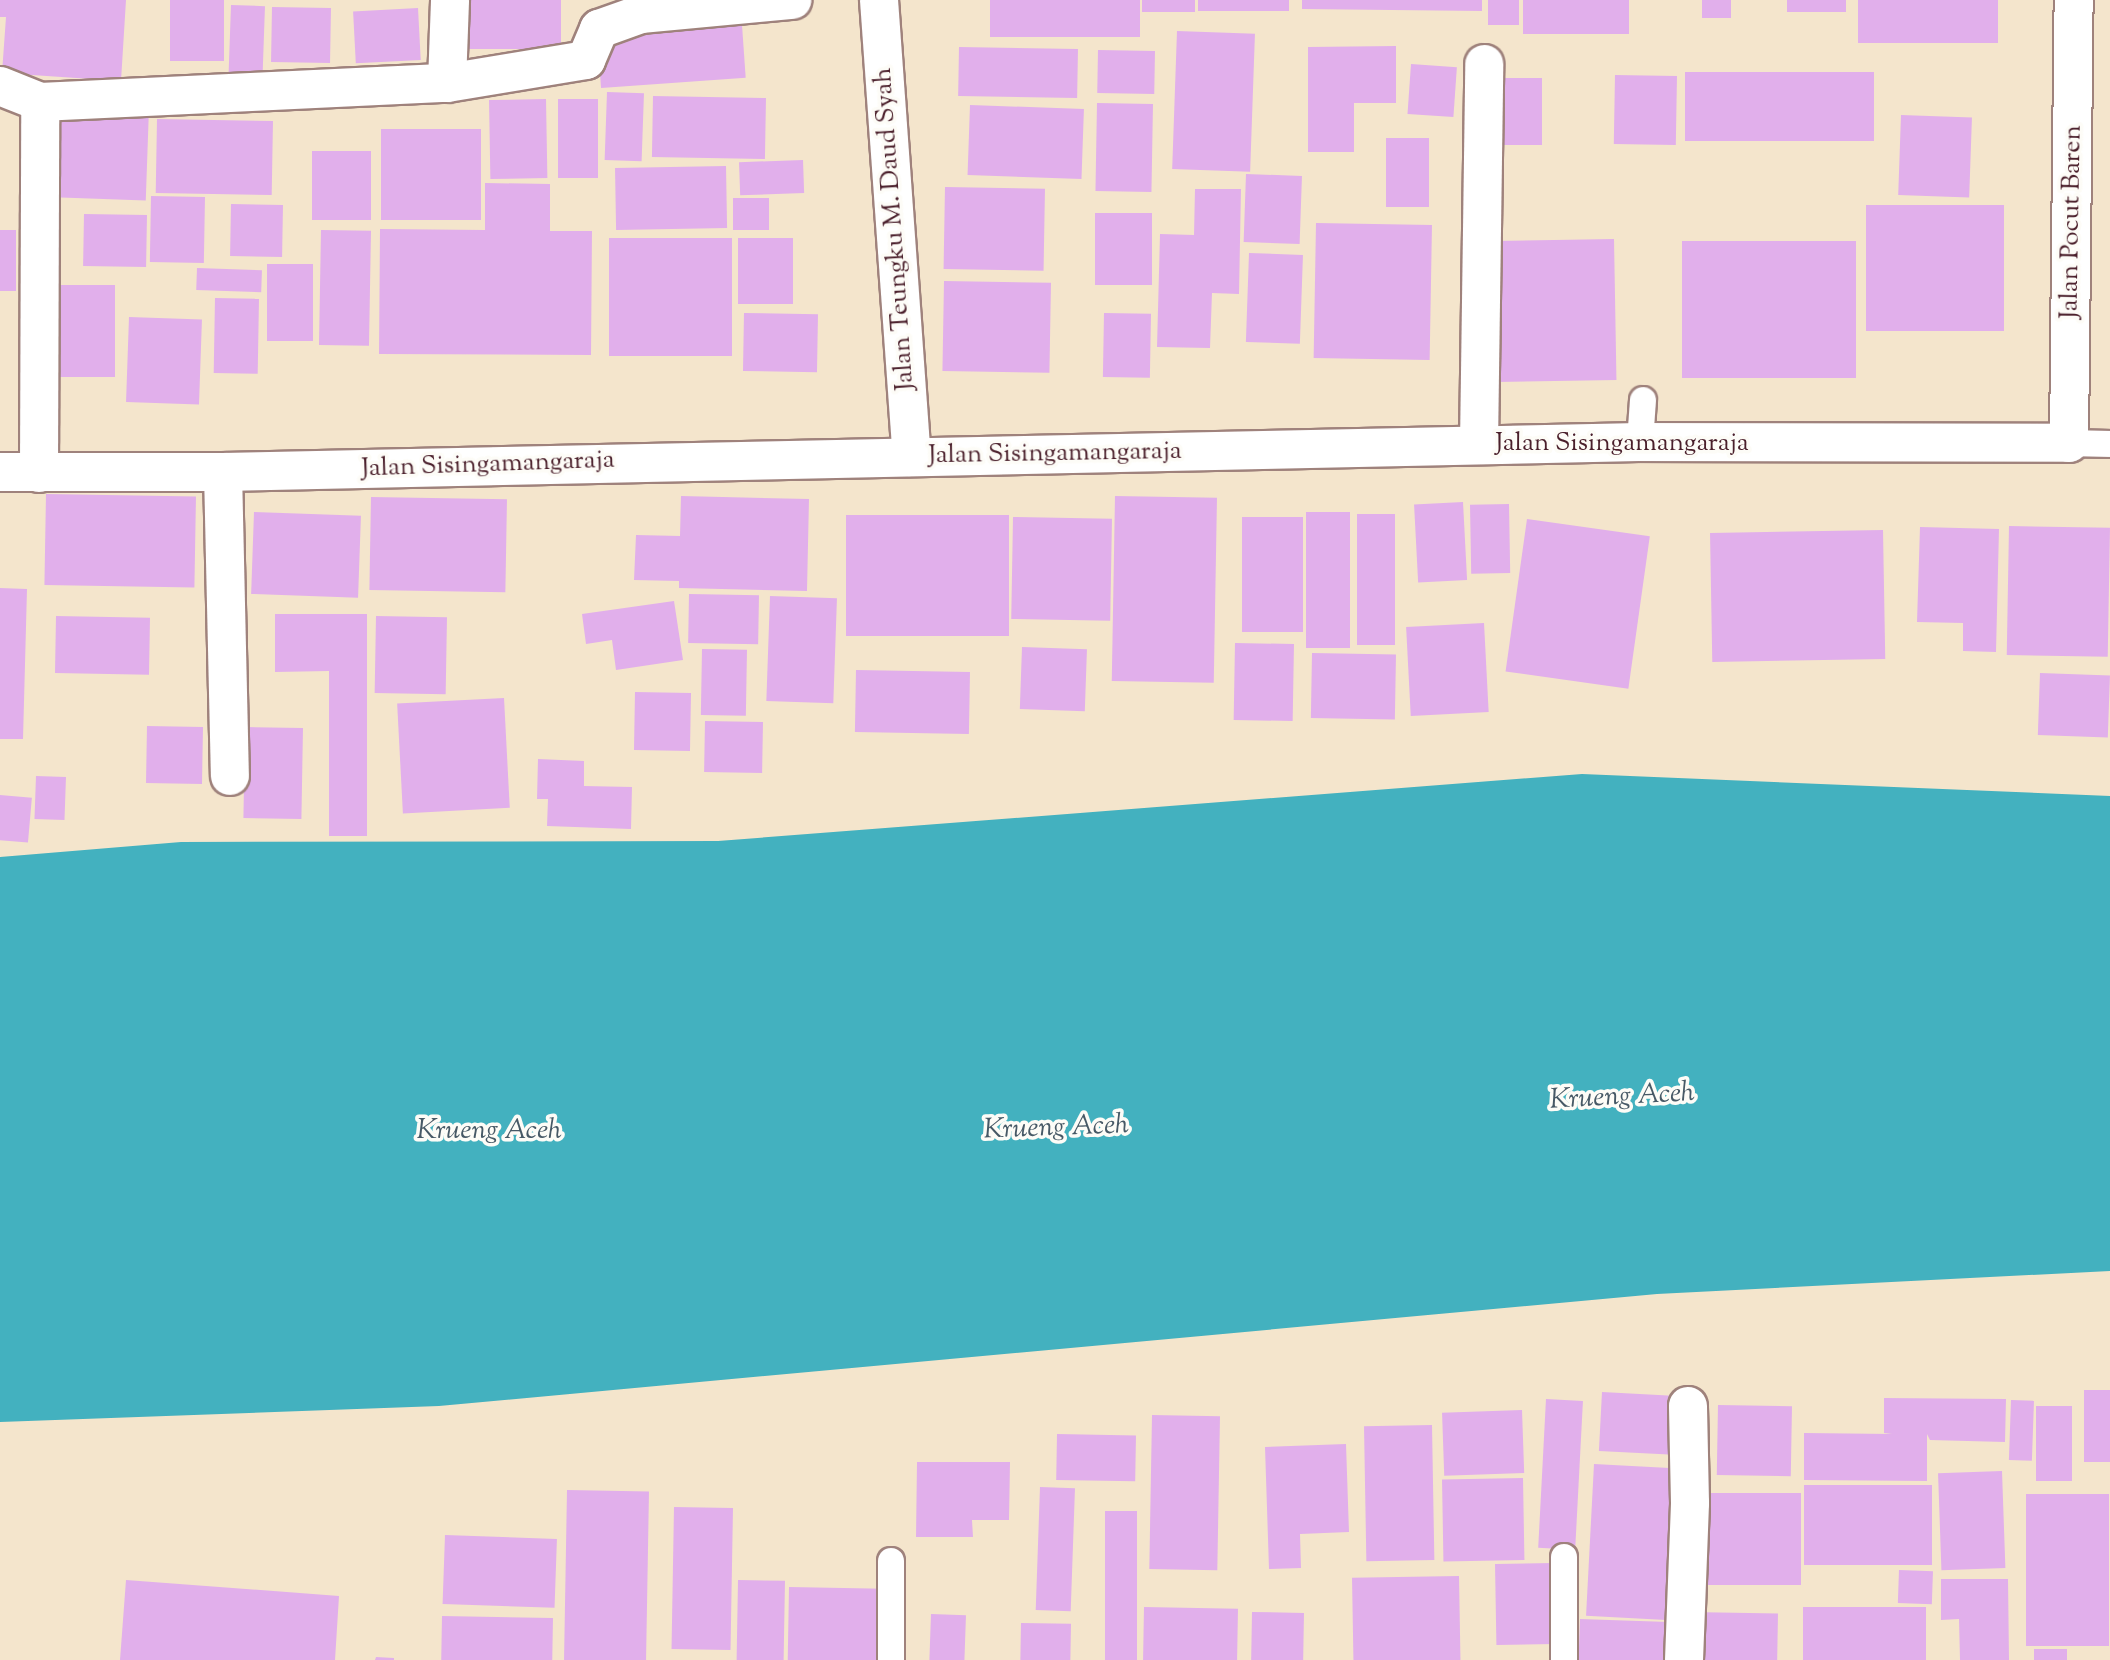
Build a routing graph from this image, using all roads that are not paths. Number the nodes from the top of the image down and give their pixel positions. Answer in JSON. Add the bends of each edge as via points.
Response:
{"nodes":[{"id":1,"x":450,"y":0,"type":"edge"},
{"id":2,"x":792,"y":0,"type":"edge"},
{"id":3,"x":879,"y":0,"type":"edge"},
{"id":4,"x":2074,"y":0,"type":"edge"},
{"id":5,"x":1484,"y":64,"type":"dead end"},
{"id":6,"x":447,"y":83,"type":"junction"},
{"id":7,"x":0,"y":86,"type":"edge"},
{"id":8,"x":40,"y":102,"type":"junction"},
{"id":9,"x":1643,"y":400,"type":"dead end"},
{"id":10,"x":1640,"y":442,"type":"junction"},
{"id":11,"x":2069,"y":443,"type":"junction"},
{"id":12,"x":2110,"y":444,"type":"edge"},
{"id":13,"x":1479,"y":445,"type":"junction"},
{"id":14,"x":912,"y":457,"type":"junction"},
{"id":15,"x":0,"y":472,"type":"edge"},
{"id":16,"x":223,"y":472,"type":"junction"},
{"id":17,"x":39,"y":473,"type":"junction"},
{"id":18,"x":230,"y":776,"type":"dead end"},
{"id":19,"x":1688,"y":1406,"type":"dead end"},
{"id":20,"x":1564,"y":1557,"type":"dead end"},
{"id":21,"x":891,"y":1561,"type":"dead end"},
{"id":22,"x":891,"y":1660,"type":"edge"},
{"id":23,"x":1564,"y":1660,"type":"edge"},
{"id":24,"x":1684,"y":1660,"type":"edge"}],
"edges":[{"from":1,"to":6,"type":"street"},
{"from":2,"to":6,"type":"street","via":[[641,14],[599,29],[586,60]]},
{"from":3,"to":14,"type":"street","name":"Jalan Teungku M. Daud Syah"},
{"from":4,"to":11,"type":"street","name":"Jalan Pocut Baren"},
{"from":5,"to":13,"type":"street"},
{"from":6,"to":8,"type":"street"},
{"from":7,"to":8,"type":"street"},
{"from":8,"to":17,"type":"street"},
{"from":9,"to":10,"type":"lane"},
{"from":10,"to":11,"type":"street","name":"Jalan Sisingamangaraja"},
{"from":10,"to":13,"type":"street","name":"Jalan Sisingamangaraja"},
{"from":11,"to":12,"type":"lane","name":"Jalan Sisingamangaraja"},
{"from":13,"to":14,"type":"street","name":"Jalan Sisingamangaraja"},
{"from":14,"to":16,"type":"street","name":"Jalan Sisingamangaraja"},
{"from":15,"to":17,"type":"street","name":"Jalan Sisingamangaraja"},
{"from":16,"to":17,"type":"street","name":"Jalan Sisingamangaraja"},
{"from":16,"to":18,"type":"street"},
{"from":19,"to":24,"type":"street","via":[[1690,1503]]},
{"from":20,"to":23,"type":"lane"},
{"from":21,"to":22,"type":"lane"}]}
